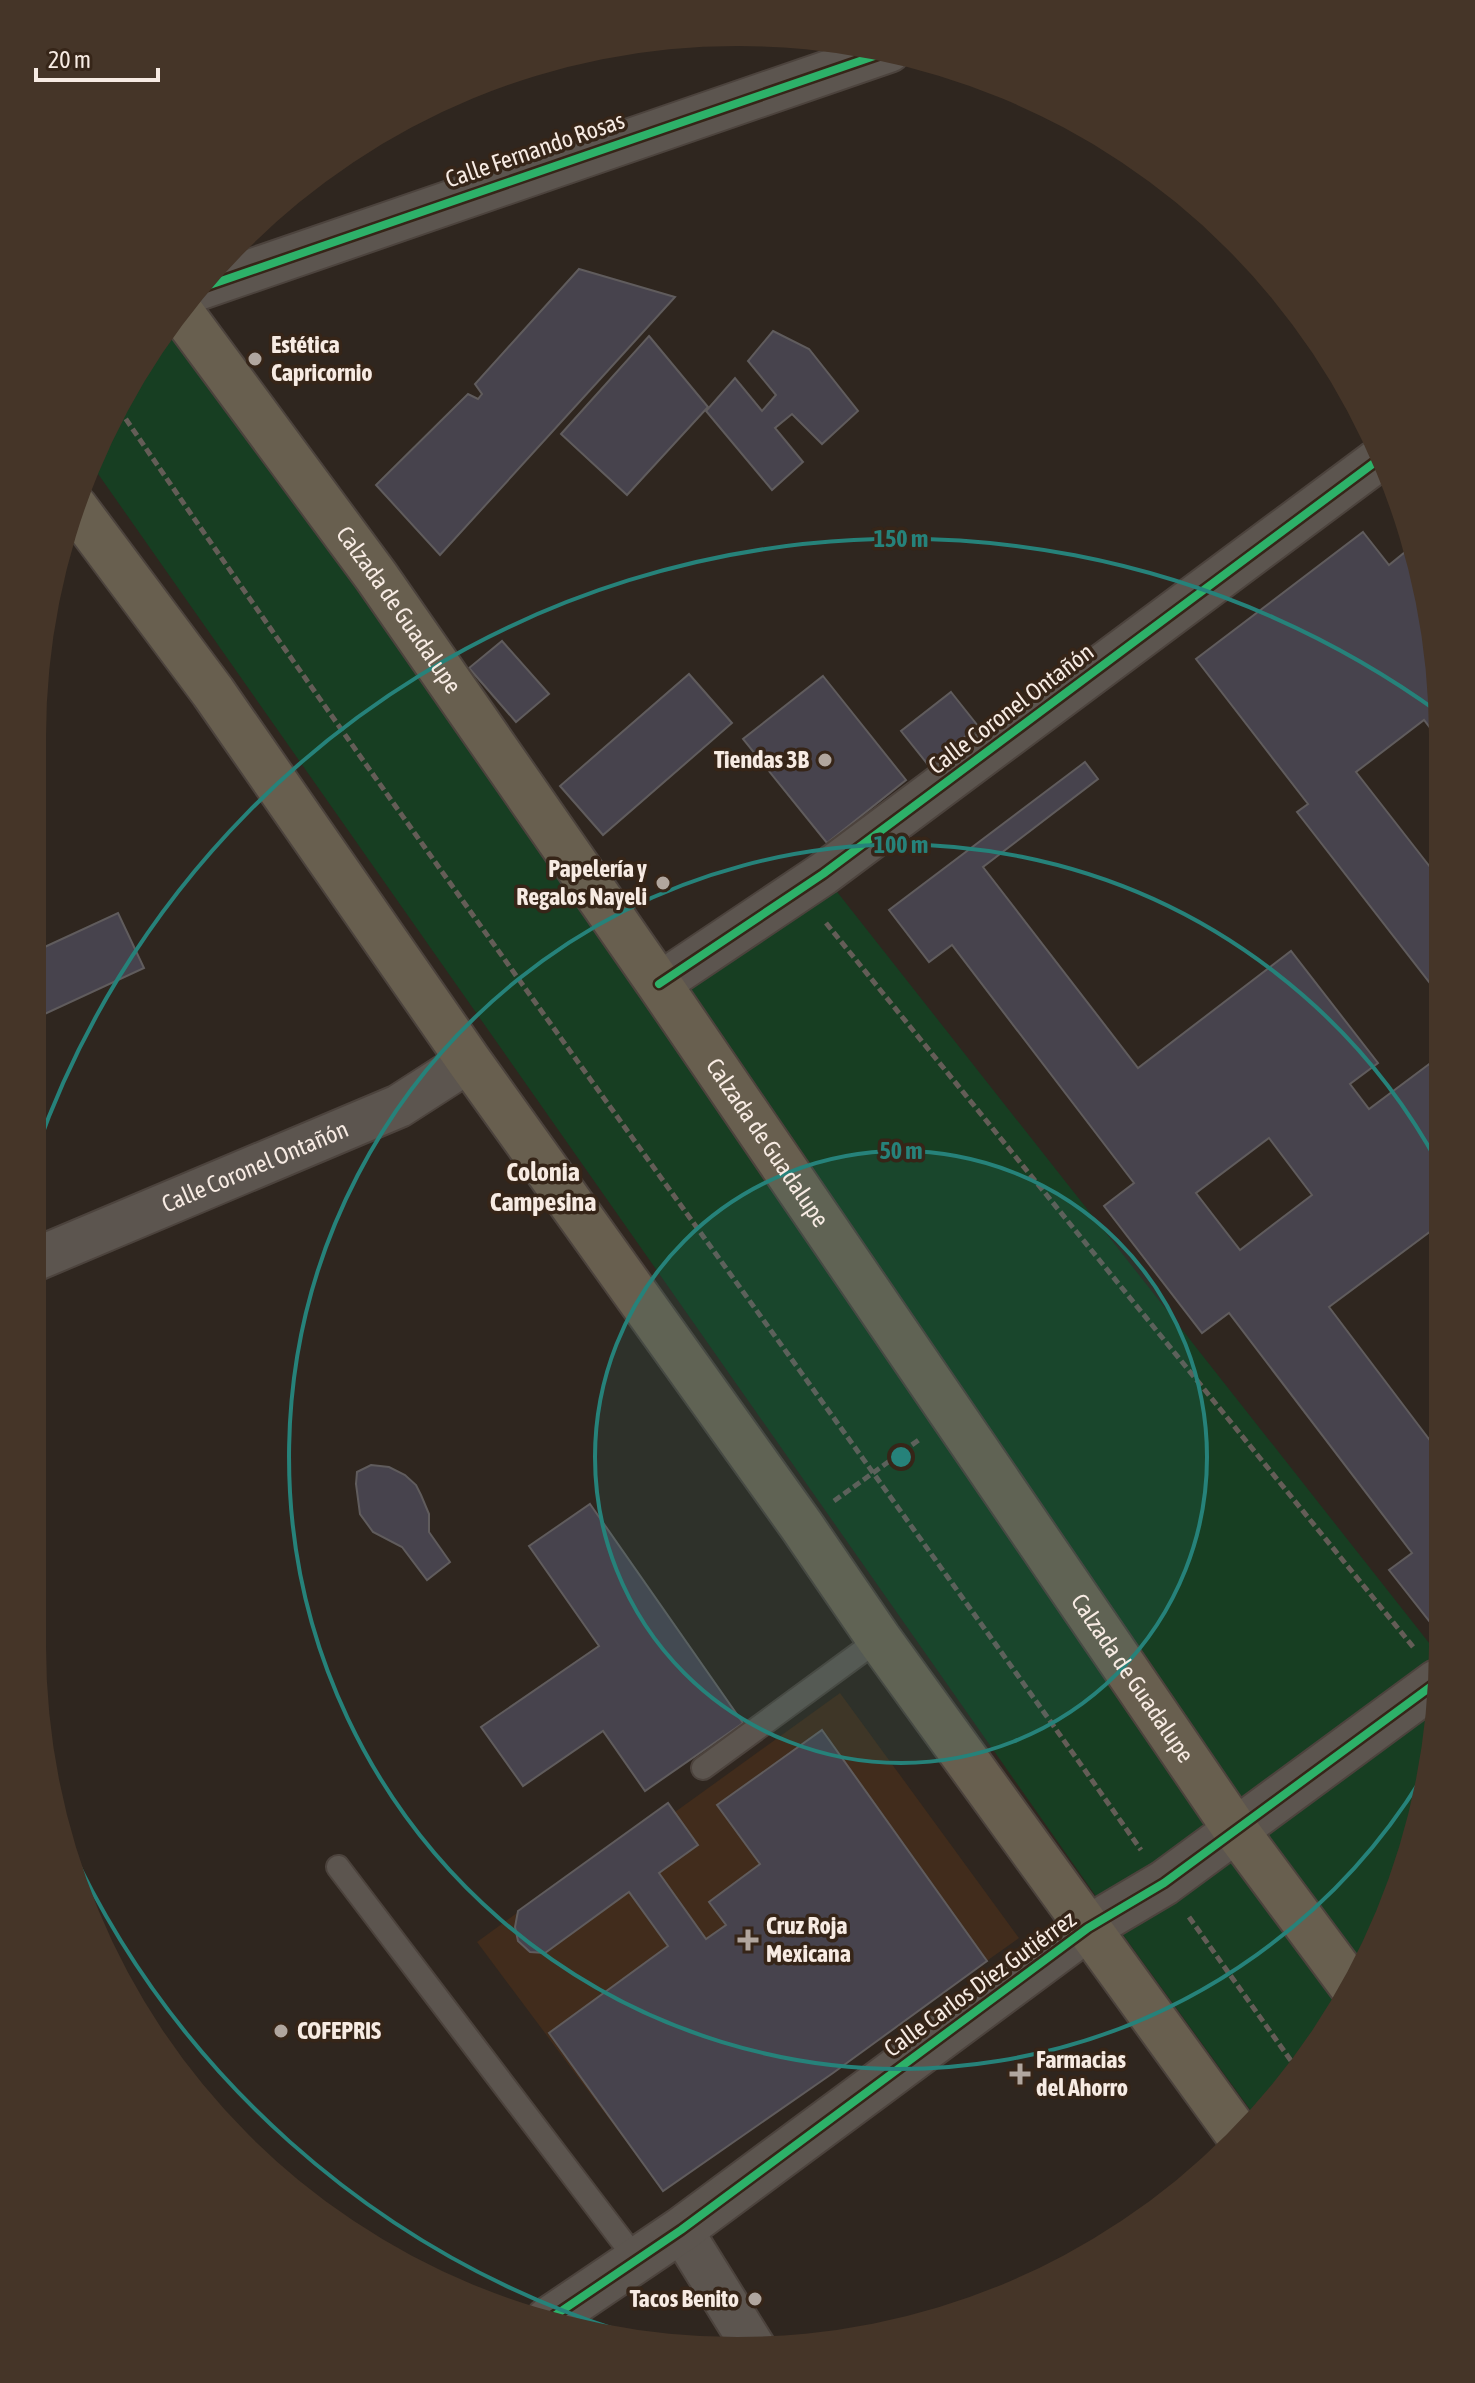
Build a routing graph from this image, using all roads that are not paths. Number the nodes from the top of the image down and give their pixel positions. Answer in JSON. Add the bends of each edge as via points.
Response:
{"nodes":[{"id":1,"x":868,"y":58,"type":"edge"},
{"id":2,"x":218,"y":282,"type":"edge"},
{"id":3,"x":187,"y":320,"type":"edge"},
{"id":4,"x":1372,"y":464,"type":"edge"},
{"id":5,"x":82,"y":517,"type":"edge"},
{"id":6,"x":659,"y":984,"type":"junction"},
{"id":7,"x":469,"y":1061,"type":"junction"},
{"id":8,"x":46,"y":1255,"type":"edge"},
{"id":9,"x":879,"y":1639,"type":"junction"},
{"id":10,"x":1427,"y":1667,"type":"edge"},
{"id":11,"x":703,"y":1768,"type":"dead end"},
{"id":12,"x":1235,"y":1829,"type":"junction"},
{"id":13,"x":338,"y":1867,"type":"dead end"},
{"id":14,"x":1088,"y":1928,"type":"junction"},
{"id":15,"x":1344,"y":1976,"type":"edge"},
{"id":16,"x":1232,"y":2127,"type":"edge"},
{"id":17,"x":681,"y":2230,"type":"junction"},
{"id":18,"x":636,"y":2259,"type":"junction"},
{"id":19,"x":558,"y":2313,"type":"edge"},
{"id":20,"x":747,"y":2337,"type":"edge"}],
"edges":[{"from":1,"to":2,"type":"street","name":"Calle Fernando Rosas"},
{"from":3,"to":6,"type":"main road","name":"Calzada de Guadalupe","via":[[376,576]]},
{"from":4,"to":6,"type":"street","name":"Calle Coronel Ontañón","via":[[799,890]]},
{"from":5,"to":7,"type":"main road","via":[[213,692]]},
{"from":6,"to":12,"type":"main road","name":"Calzada de Guadalupe"},
{"from":7,"to":8,"type":"street","name":"Calle Coronel Ontañón","via":[[399,1106]]},
{"from":7,"to":9,"type":"main road"},
{"from":9,"to":11,"type":"lane"},
{"from":9,"to":14,"type":"main road"},
{"from":10,"to":12,"type":"street","name":"Calle Carlos Díez Gutiérrez"},
{"from":12,"to":14,"type":"street","name":"Calle Carlos Díez Gutiérrez","via":[[1164,1883]]},
{"from":12,"to":15,"type":"main road","name":"Calzada de Guadalupe"},
{"from":13,"to":18,"type":"lane"},
{"from":14,"to":16,"type":"main road"},
{"from":14,"to":17,"type":"street","name":"Calle Carlos Díez Gutiérrez"},
{"from":17,"to":18,"type":"street","name":"Calle Carlos Díez Gutiérrez"},
{"from":17,"to":20,"type":"street"},
{"from":18,"to":19,"type":"street","name":"Calle Carlos Díez Gutiérrez"}]}
